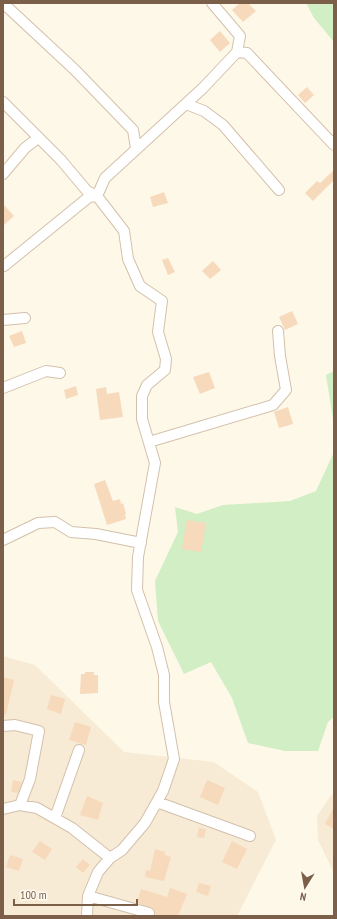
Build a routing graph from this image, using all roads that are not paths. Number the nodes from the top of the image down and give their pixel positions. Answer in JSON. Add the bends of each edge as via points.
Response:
{"nodes":[{"id":1,"x":3,"y":3,"type":"edge"},
{"id":2,"x":212,"y":3,"type":"edge"},
{"id":3,"x":237,"y":52,"type":"junction"},
{"id":4,"x":3,"y":102,"type":"edge"},
{"id":5,"x":186,"y":104,"type":"junction"},
{"id":6,"x":38,"y":138,"type":"junction"},
{"id":7,"x":334,"y":145,"type":"edge"},
{"id":8,"x":136,"y":148,"type":"junction"},
{"id":9,"x":3,"y":174,"type":"edge"},
{"id":10,"x":278,"y":190,"type":"dead end"},
{"id":11,"x":97,"y":196,"type":"junction"},
{"id":12,"x":4,"y":266,"type":"dead end"},
{"id":13,"x":25,"y":318,"type":"dead end"},
{"id":14,"x":3,"y":320,"type":"edge"},
{"id":15,"x":278,"y":331,"type":"dead end"},
{"id":16,"x":60,"y":373,"type":"dead end"},
{"id":17,"x":3,"y":388,"type":"edge"},
{"id":18,"x":149,"y":442,"type":"junction"},
{"id":19,"x":3,"y":540,"type":"edge"},
{"id":20,"x":141,"y":544,"type":"junction"},
{"id":21,"x":3,"y":726,"type":"edge"},
{"id":22,"x":79,"y":750,"type":"dead end"},
{"id":23,"x":157,"y":802,"type":"junction"},
{"id":24,"x":20,"y":806,"type":"junction"},
{"id":25,"x":3,"y":809,"type":"edge"},
{"id":26,"x":55,"y":818,"type":"junction"},
{"id":27,"x":250,"y":836,"type":"dead end"},
{"id":28,"x":110,"y":858,"type":"junction"},
{"id":29,"x":88,"y":896,"type":"junction"},
{"id":30,"x":149,"y":913,"type":"dead end"},
{"id":31,"x":86,"y":916,"type":"edge"}],
"edges":[{"from":1,"to":8,"type":"street","via":[[75,70],[133,130]]},
{"from":2,"to":3,"type":"street","via":[[240,36]]},
{"from":3,"to":5,"type":"street"},
{"from":3,"to":7,"type":"street","via":[[247,53]]},
{"from":4,"to":6,"type":"street"},
{"from":5,"to":8,"type":"street"},
{"from":5,"to":10,"type":"street","via":[[204,111],[223,125]]},
{"from":6,"to":9,"type":"street","via":[[25,148]]},
{"from":6,"to":11,"type":"street","via":[[87,191]]},
{"from":8,"to":11,"type":"street","via":[[105,178]]},
{"from":11,"to":12,"type":"street","via":[[89,197]]},
{"from":11,"to":18,"type":"street","via":[[124,231],[128,259],[140,286],[162,301],[158,332],[166,359],[165,370],[147,385],[142,396],[142,419]]},
{"from":13,"to":14,"type":"street"},
{"from":15,"to":18,"type":"street","via":[[286,390],[273,405]]},
{"from":16,"to":17,"type":"street","via":[[46,371]]},
{"from":18,"to":20,"type":"street","via":[[155,463]]},
{"from":19,"to":20,"type":"street","via":[[38,523],[55,522],[71,532],[96,534]]},
{"from":20,"to":23,"type":"street","via":[[137,590],[164,675],[164,702],[174,760]]},
{"from":21,"to":24,"type":"street","via":[[15,725],[39,731],[30,779]]},
{"from":22,"to":26,"type":"street"},
{"from":23,"to":27,"type":"street"},
{"from":23,"to":28,"type":"street","via":[[145,823],[122,850]]},
{"from":24,"to":25,"type":"street"},
{"from":24,"to":26,"type":"street","via":[[37,808]]},
{"from":26,"to":28,"type":"street"},
{"from":28,"to":29,"type":"street","via":[[98,872]]},
{"from":29,"to":30,"type":"street"},
{"from":29,"to":31,"type":"street"}]}
